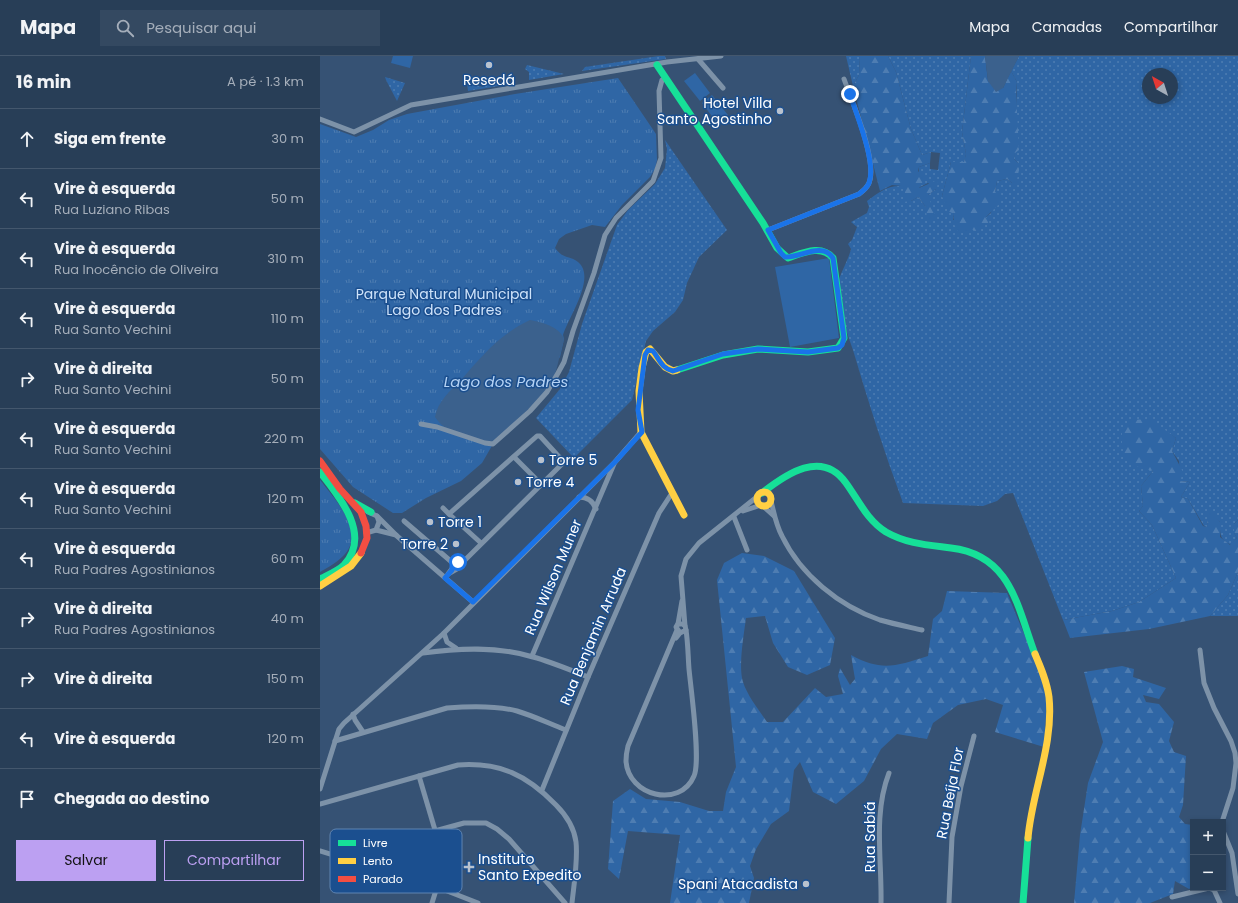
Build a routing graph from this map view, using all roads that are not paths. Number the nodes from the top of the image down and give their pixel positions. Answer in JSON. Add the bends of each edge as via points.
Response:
{"nodes":[{"id":1,"x":721,"y":56,"type":"edge"},
{"id":2,"x":698,"y":59,"type":"junction"},
{"id":3,"x":657,"y":65,"type":"junction"},
{"id":4,"x":665,"y":78,"type":"junction"},
{"id":5,"x":844,"y":79,"type":"dead end"},
{"id":6,"x":723,"y":88,"type":"dead end"},
{"id":7,"x":320,"y":119,"type":"edge"},
{"id":8,"x":768,"y":230,"type":"junction"},
{"id":9,"x":421,"y":424,"type":"dead end"},
{"id":10,"x":543,"y":431,"type":"dead end"},
{"id":11,"x":642,"y":432,"type":"junction"},
{"id":12,"x":537,"y":436,"type":"junction"},
{"id":13,"x":514,"y":457,"type":"junction"},
{"id":14,"x":320,"y":461,"type":"edge"},
{"id":15,"x":615,"y":462,"type":"junction"},
{"id":16,"x":320,"y":472,"type":"edge"},
{"id":17,"x":783,"y":478,"type":"junction"},
{"id":18,"x":541,"y":484,"type":"junction"},
{"id":19,"x":672,"y":493,"type":"junction"},
{"id":20,"x":760,"y":495,"type":"junction"},
{"id":21,"x":579,"y":497,"type":"junction"},
{"id":22,"x":771,"y":500,"type":"junction"},
{"id":23,"x":354,"y":503,"type":"junction"},
{"id":24,"x":762,"y":506,"type":"junction"},
{"id":25,"x":443,"y":508,"type":"dead end"},
{"id":26,"x":596,"y":509,"type":"junction"},
{"id":27,"x":361,"y":512,"type":"junction"},
{"id":28,"x":740,"y":512,"type":"junction"},
{"id":29,"x":374,"y":514,"type":"junction"},
{"id":30,"x":450,"y":514,"type":"junction"},
{"id":31,"x":684,"y":515,"type":"dead end"},
{"id":32,"x":774,"y":516,"type":"junction"},
{"id":33,"x":734,"y":517,"type":"junction"},
{"id":34,"x":352,"y":520,"type":"junction"},
{"id":35,"x":404,"y":521,"type":"dead end"},
{"id":36,"x":355,"y":529,"type":"junction"},
{"id":37,"x":376,"y":530,"type":"junction"},
{"id":38,"x":366,"y":533,"type":"junction"},
{"id":39,"x":397,"y":536,"type":"junction"},
{"id":40,"x":481,"y":543,"type":"junction"},
{"id":41,"x":747,"y":550,"type":"dead end"},
{"id":42,"x":454,"y":564,"type":"junction"},
{"id":43,"x":461,"y":564,"type":"junction"},
{"id":44,"x":446,"y":576,"type":"junction"},
{"id":45,"x":320,"y":579,"type":"edge"},
{"id":46,"x":320,"y":586,"type":"edge"},
{"id":47,"x":473,"y":602,"type":"junction"},
{"id":48,"x":681,"y":629,"type":"junction"},
{"id":49,"x":922,"y":630,"type":"dead end"},
{"id":50,"x":444,"y":633,"type":"junction"},
{"id":51,"x":456,"y":648,"type":"junction"},
{"id":52,"x":1200,"y":650,"type":"dead end"},
{"id":53,"x":422,"y":653,"type":"junction"},
{"id":54,"x":532,"y":656,"type":"junction"},
{"id":55,"x":588,"y":677,"type":"junction"},
{"id":56,"x":353,"y":714,"type":"junction"},
{"id":57,"x":566,"y":730,"type":"junction"},
{"id":58,"x":363,"y":732,"type":"junction"},
{"id":59,"x":974,"y":736,"type":"dead end"},
{"id":60,"x":335,"y":741,"type":"junction"},
{"id":61,"x":889,"y":773,"type":"dead end"},
{"id":62,"x":419,"y":776,"type":"junction"},
{"id":63,"x":320,"y":789,"type":"edge"},
{"id":64,"x":542,"y":790,"type":"junction"},
{"id":65,"x":320,"y":804,"type":"edge"},
{"id":66,"x":1223,"y":819,"type":"edge"},
{"id":67,"x":435,"y":829,"type":"edge"},
{"id":68,"x":440,"y":829,"type":"edge"},
{"id":69,"x":1226,"y":839,"type":"edge"},
{"id":70,"x":320,"y":851,"type":"edge"},
{"id":71,"x":330,"y":854,"type":"edge"},
{"id":72,"x":435,"y":893,"type":"edge"},
{"id":73,"x":452,"y":893,"type":"edge"},
{"id":74,"x":1238,"y":894,"type":"edge"},
{"id":75,"x":1172,"y":897,"type":"dead end"},
{"id":76,"x":432,"y":903,"type":"edge"},
{"id":77,"x":478,"y":903,"type":"edge"},
{"id":78,"x":565,"y":903,"type":"edge"},
{"id":79,"x":572,"y":903,"type":"edge"},
{"id":80,"x":881,"y":903,"type":"edge"},
{"id":81,"x":949,"y":903,"type":"edge"},
{"id":82,"x":1023,"y":903,"type":"edge"},
{"id":83,"x":1220,"y":903,"type":"edge"}],
"edges":[{"from":1,"to":2,"type":"street"},
{"from":2,"to":3,"type":"street"},
{"from":2,"to":6,"type":"street"},
{"from":3,"to":4,"type":"street"},
{"from":3,"to":7,"type":"street","via":[[411,105],[354,132]]},
{"from":4,"to":8,"type":"street"},
{"from":4,"to":9,"type":"street","via":[[659,91],[661,158],[657,172],[653,181],[616,218],[605,235],[564,362],[546,392],[530,411],[493,444]]},
{"from":5,"to":8,"type":"street","via":[[865,140],[871,175],[869,183],[859,194]]},
{"from":8,"to":11,"type":"street","via":[[785,257],[826,250],[833,258],[844,338],[842,345],[838,348],[808,352],[758,349],[723,354],[673,371],[661,365],[653,351],[648,350],[645,355],[638,410]]},
{"from":10,"to":12,"type":"street"},
{"from":11,"to":15,"type":"street"},
{"from":11,"to":19,"type":"street"},
{"from":12,"to":13,"type":"street"},
{"from":12,"to":18,"type":"street","via":[[561,458],[562,463]]},
{"from":13,"to":18,"type":"street"},
{"from":13,"to":30,"type":"street"},
{"from":14,"to":23,"type":"street"},
{"from":15,"to":21,"type":"street"},
{"from":15,"to":26,"type":"street","name":"Rua Wilson Muner"},
{"from":16,"to":34,"type":"street"},
{"from":17,"to":20,"type":"street"},
{"from":17,"to":22,"type":"street"},
{"from":17,"to":82,"type":"street","via":[[808,467],[817,466],[835,471],[846,482],[868,517],[887,533],[914,545],[968,550],[981,554],[1000,570],[1007,580],[1045,679],[1049,697],[1050,720],[1046,749],[1029,823]]},
{"from":18,"to":40,"type":"street"},
{"from":19,"to":31,"type":"street"},
{"from":19,"to":55,"type":"street","name":"Rua Benjamin Arruda","via":[[659,513]]},
{"from":20,"to":22,"type":"street","via":[[768,494]]},
{"from":20,"to":24,"type":"street","via":[[758,502]]},
{"from":20,"to":28,"type":"street"},
{"from":21,"to":26,"type":"street","via":[[590,500]]},
{"from":21,"to":47,"type":"street"},
{"from":22,"to":24,"type":"street","via":[[768,505]]},
{"from":22,"to":32,"type":"street"},
{"from":23,"to":27,"type":"street"},
{"from":23,"to":29,"type":"street"},
{"from":24,"to":28,"type":"street","via":[[750,507]]},
{"from":24,"to":32,"type":"street"},
{"from":25,"to":30,"type":"street"},
{"from":26,"to":54,"type":"street","name":"Rua Wilson Muner"},
{"from":27,"to":29,"type":"street"},
{"from":27,"to":34,"type":"street"},
{"from":27,"to":38,"type":"street"},
{"from":28,"to":33,"type":"street"},
{"from":29,"to":37,"type":"street","via":[[378,522]]},
{"from":29,"to":39,"type":"street"},
{"from":30,"to":40,"type":"street"},
{"from":32,"to":49,"type":"street","via":[[781,536],[799,564],[835,597],[880,620]]},
{"from":33,"to":41,"type":"street"},
{"from":33,"to":48,"type":"street","via":[[699,543],[686,559],[681,576]]},
{"from":34,"to":36,"type":"street"},
{"from":35,"to":42,"type":"street"},
{"from":36,"to":38,"type":"street"},
{"from":36,"to":45,"type":"street","via":[[354,549],[347,561]]},
{"from":37,"to":38,"type":"street"},
{"from":37,"to":39,"type":"street"},
{"from":38,"to":46,"type":"street","via":[[362,553],[353,566]]},
{"from":39,"to":44,"type":"street"},
{"from":40,"to":43,"type":"street"},
{"from":42,"to":43,"type":"street"},
{"from":42,"to":44,"type":"street"},
{"from":43,"to":44,"type":"street","via":[[458,570]]},
{"from":44,"to":47,"type":"street"},
{"from":47,"to":50,"type":"street"},
{"from":48,"to":48,"type":"street","via":[[687,648],[696,752],[695,775],[682,790],[660,795],[648,793],[640,787],[628,770],[626,760],[628,746]]},
{"from":50,"to":51,"type":"street","via":[[447,642]]},
{"from":50,"to":53,"type":"street"},
{"from":51,"to":53,"type":"street"},
{"from":51,"to":54,"type":"street","via":[[495,650]]},
{"from":52,"to":66,"type":"street","via":[[1204,683],[1235,753],[1233,788]]},
{"from":53,"to":56,"type":"street"},
{"from":54,"to":55,"type":"street"},
{"from":55,"to":57,"type":"street","name":"Rua Benjamin Arruda"},
{"from":56,"to":58,"type":"street"},
{"from":56,"to":60,"type":"street","via":[[339,729]]},
{"from":57,"to":58,"type":"street","via":[[518,711],[466,706],[447,708]]},
{"from":57,"to":64,"type":"street","name":"Rua Benjamin Arruda"},
{"from":58,"to":60,"type":"street"},
{"from":59,"to":81,"type":"street","name":"Rua Beíja Flor","via":[[953,830]]},
{"from":60,"to":63,"type":"street"},
{"from":61,"to":80,"type":"street","name":"Rua Sabiá","via":[[880,805]]},
{"from":62,"to":64,"type":"street","via":[[458,765],[496,766],[515,773]]},
{"from":62,"to":65,"type":"street"},
{"from":62,"to":67,"type":"street"},
{"from":64,"to":79,"type":"street","via":[[563,813],[574,832],[576,842]]},
{"from":68,"to":78,"type":"street","via":[[473,822],[486,823],[497,829],[509,839]]},
{"from":69,"to":74,"type":"street","via":[[1232,853]]},
{"from":70,"to":71,"type":"street"},
{"from":72,"to":76,"type":"street"},
{"from":73,"to":77,"type":"street"},
{"from":75,"to":83,"type":"street","via":[[1209,888],[1214,890]]}]}
